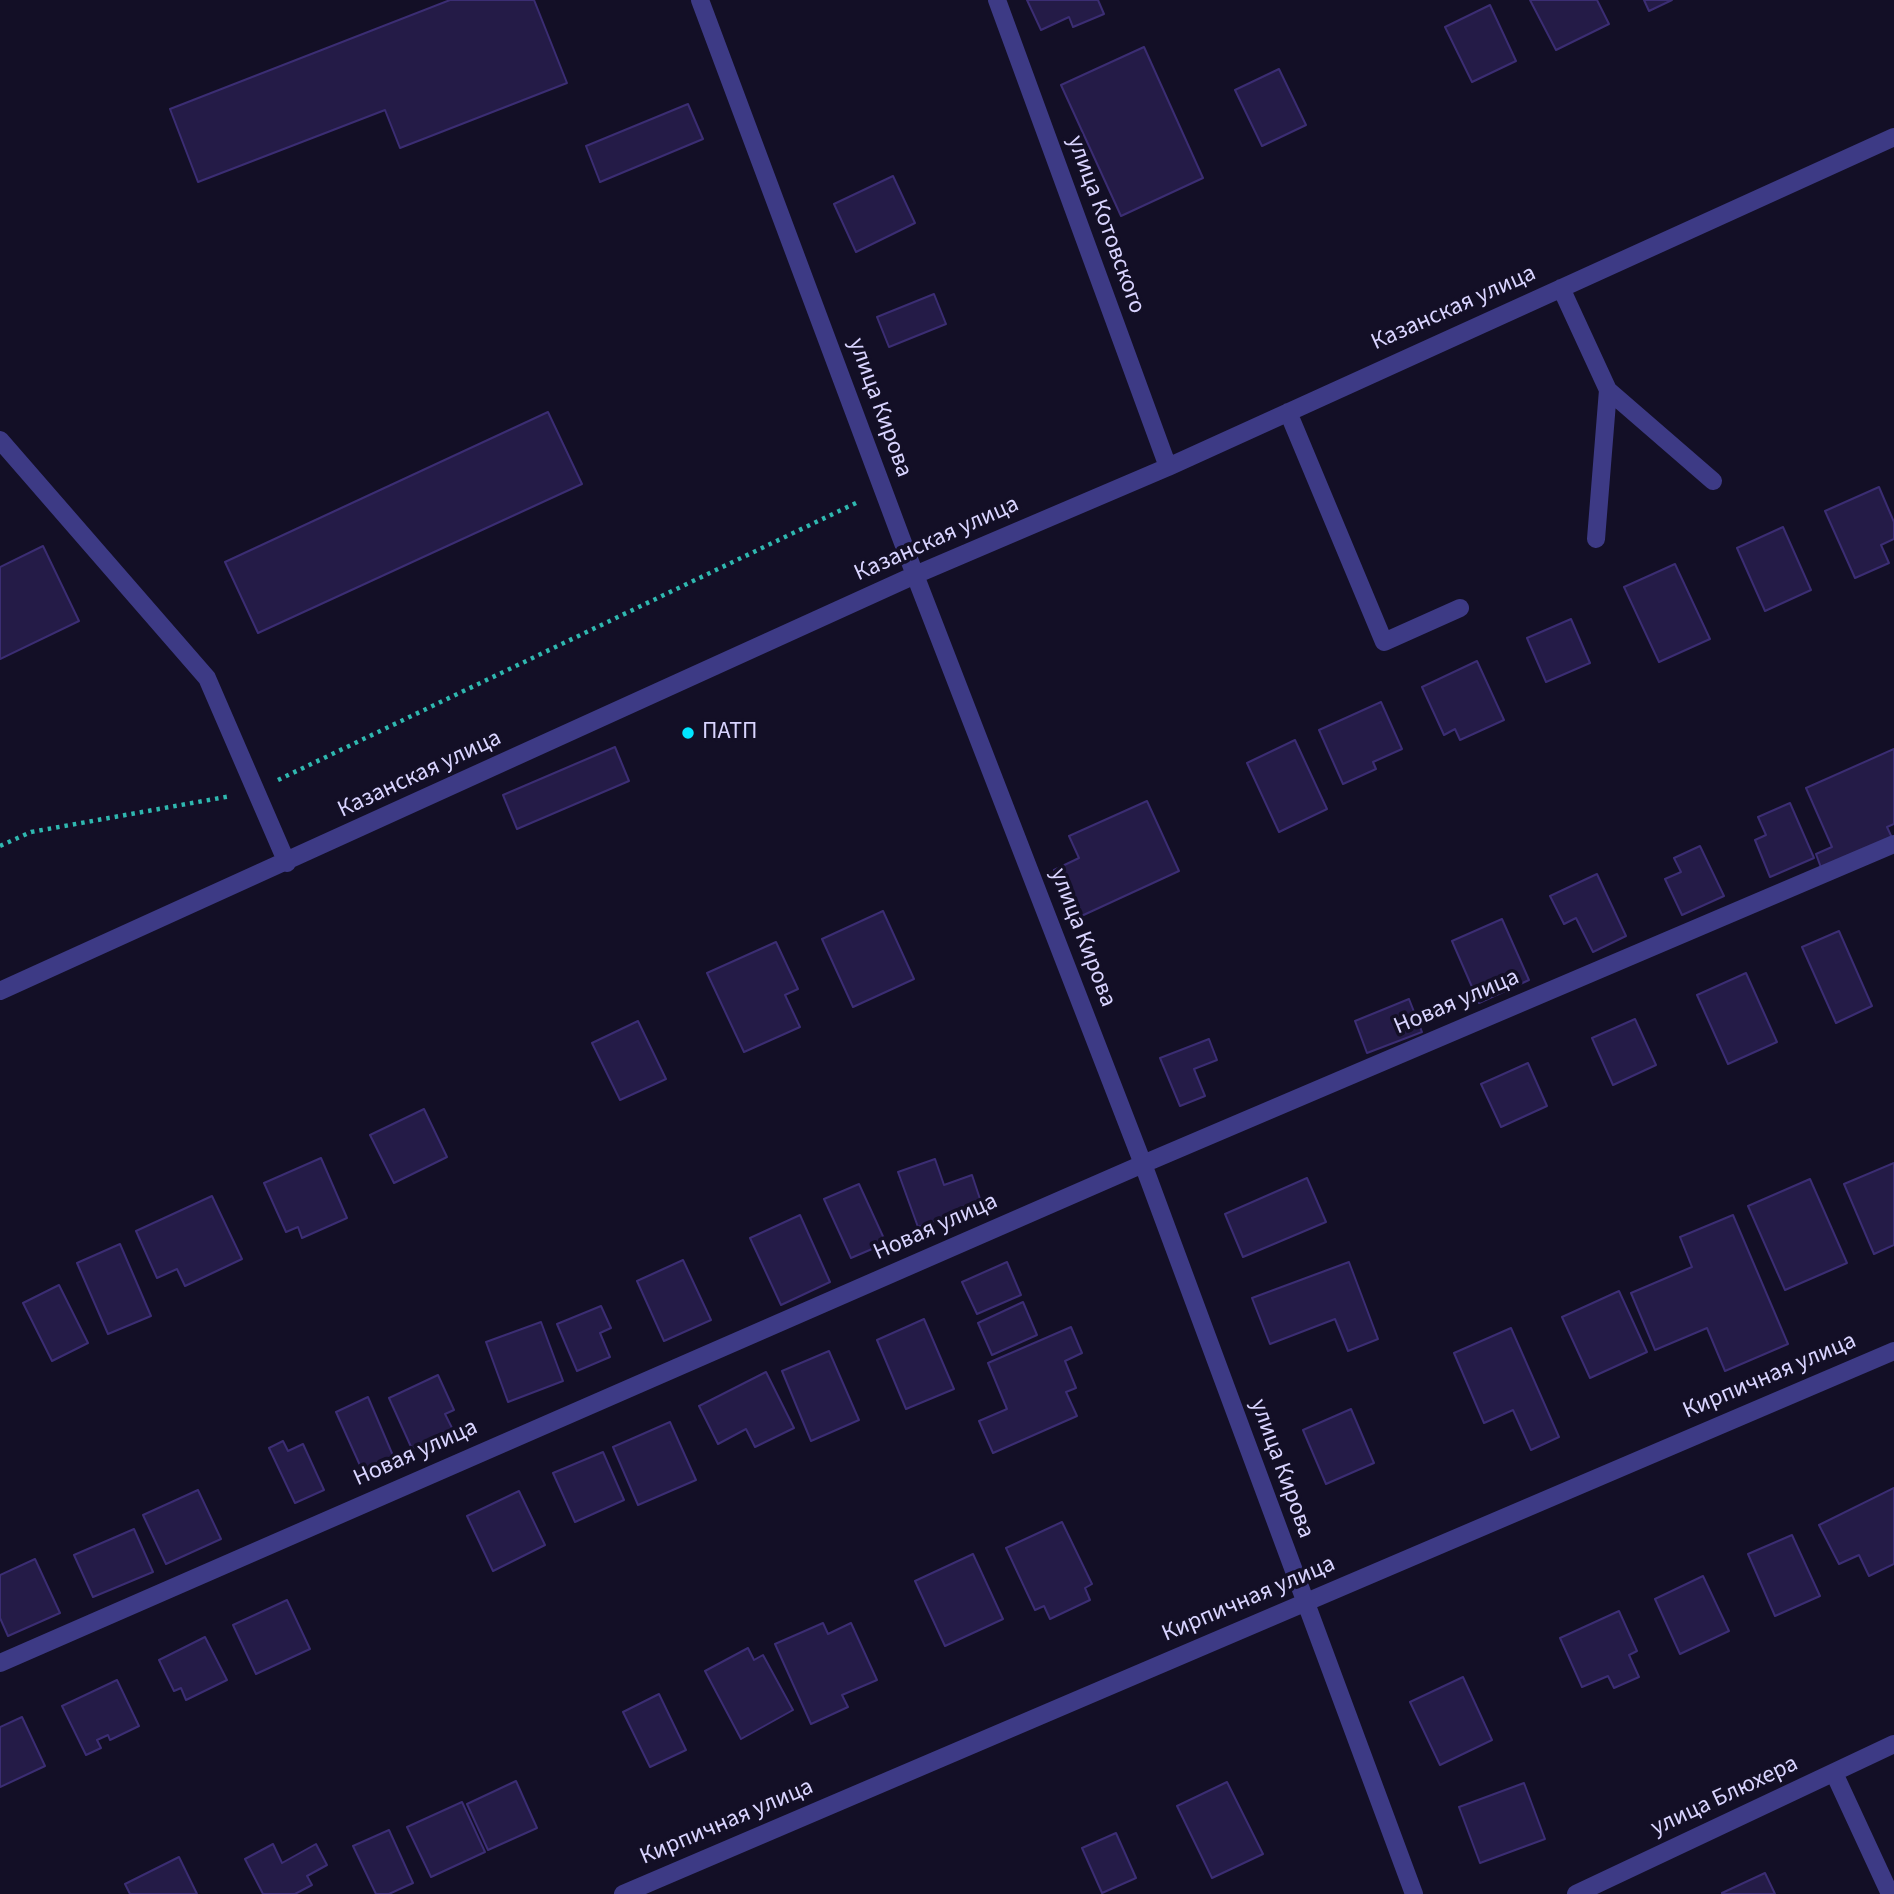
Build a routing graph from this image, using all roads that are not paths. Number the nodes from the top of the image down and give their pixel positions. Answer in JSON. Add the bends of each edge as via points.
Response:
{"nodes":[{"id":1,"x":700,"y":0,"type":"edge"},
{"id":2,"x":997,"y":0,"type":"edge"},
{"id":3,"x":1894,"y":137,"type":"edge"},
{"id":4,"x":1562,"y":288,"type":"junction"},
{"id":5,"x":1608,"y":390,"type":"junction"},
{"id":6,"x":1288,"y":412,"type":"junction"},
{"id":7,"x":0,"y":440,"type":"edge"},
{"id":8,"x":1168,"y":467,"type":"junction"},
{"id":9,"x":1713,"y":481,"type":"dead end"},
{"id":10,"x":1596,"y":538,"type":"dead end"},
{"id":11,"x":915,"y":576,"type":"junction"},
{"id":12,"x":1460,"y":608,"type":"dead end"},
{"id":13,"x":1894,"y":844,"type":"edge"},
{"id":14,"x":287,"y":863,"type":"junction"},
{"id":15,"x":0,"y":991,"type":"edge"},
{"id":16,"x":1143,"y":1164,"type":"junction"},
{"id":17,"x":1894,"y":1351,"type":"edge"},
{"id":18,"x":1304,"y":1603,"type":"junction"},
{"id":19,"x":0,"y":1663,"type":"edge"},
{"id":20,"x":1894,"y":1744,"type":"edge"},
{"id":21,"x":1834,"y":1773,"type":"junction"},
{"id":22,"x":623,"y":1894,"type":"edge"},
{"id":23,"x":1415,"y":1894,"type":"edge"},
{"id":24,"x":1576,"y":1894,"type":"edge"},
{"id":25,"x":1890,"y":1894,"type":"edge"}],
"edges":[{"from":1,"to":11,"type":"street","name":"улица Кирова"},
{"from":2,"to":8,"type":"street","name":"улица Котовского"},
{"from":3,"to":4,"type":"street","name":"Казанская улица"},
{"from":4,"to":5,"type":"street"},
{"from":4,"to":6,"type":"street","name":"Казанская улица"},
{"from":5,"to":9,"type":"street"},
{"from":5,"to":10,"type":"street"},
{"from":6,"to":8,"type":"street","name":"Казанская улица"},
{"from":6,"to":12,"type":"street","via":[[1384,642]]},
{"from":7,"to":14,"type":"street","via":[[206,678]]},
{"from":8,"to":11,"type":"street","name":"Казанская улица"},
{"from":11,"to":14,"type":"street","name":"Казанская улица"},
{"from":11,"to":16,"type":"street","name":"улица Кирова"},
{"from":13,"to":16,"type":"street","name":"Новая улица"},
{"from":14,"to":15,"type":"street","name":"Казанская улица"},
{"from":16,"to":18,"type":"street","name":"улица Кирова"},
{"from":16,"to":19,"type":"street","name":"Новая улица"},
{"from":17,"to":18,"type":"street","name":"Кирпичная улица"},
{"from":18,"to":22,"type":"street","name":"Кирпичная улица"},
{"from":18,"to":23,"type":"street","name":"улица Кирова"},
{"from":20,"to":21,"type":"street","name":"улица Блюхера"},
{"from":21,"to":24,"type":"street","name":"улица Блюхера"},
{"from":21,"to":25,"type":"street"}]}
